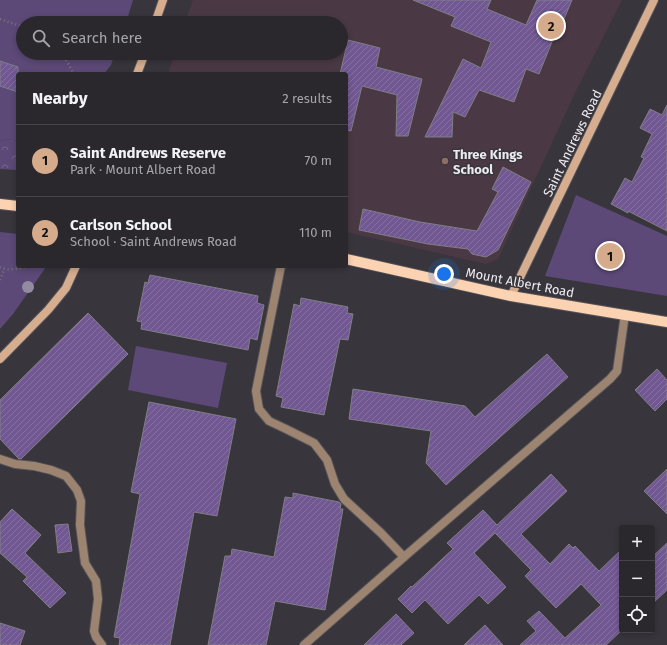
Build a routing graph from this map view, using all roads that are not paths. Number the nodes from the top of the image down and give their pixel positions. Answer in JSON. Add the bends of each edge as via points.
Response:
{"nodes":[{"id":1,"x":163,"y":0,"type":"edge"},
{"id":2,"x":654,"y":0,"type":"edge"},
{"id":3,"x":158,"y":16,"type":"edge"},
{"id":4,"x":142,"y":60,"type":"edge"},
{"id":5,"x":138,"y":72,"type":"edge"},
{"id":6,"x":0,"y":204,"type":"edge"},
{"id":7,"x":16,"y":206,"type":"edge"},
{"id":8,"x":348,"y":258,"type":"edge"},
{"id":9,"x":75,"y":268,"type":"edge"},
{"id":10,"x":281,"y":268,"type":"edge"},
{"id":11,"x":511,"y":296,"type":"junction"},
{"id":12,"x":625,"y":314,"type":"junction"},
{"id":13,"x":667,"y":322,"type":"edge"},
{"id":14,"x":0,"y":359,"type":"edge"},
{"id":15,"x":0,"y":459,"type":"edge"},
{"id":16,"x":404,"y":557,"type":"junction"},
{"id":17,"x":102,"y":645,"type":"edge"},
{"id":18,"x":304,"y":645,"type":"edge"}],
"edges":[{"from":1,"to":3,"type":"street"},
{"from":2,"to":11,"type":"street","name":"Saint Andrews Road"},
{"from":4,"to":5,"type":"street"},
{"from":6,"to":7,"type":"main road"},
{"from":8,"to":11,"type":"main road","name":"Mount Albert Road"},
{"from":9,"to":14,"type":"street","via":[[66,288],[48,310]]},
{"from":10,"to":16,"type":"street","via":[[256,391],[259,409],[269,421],[314,443],[327,460],[335,484],[344,499]]},
{"from":11,"to":12,"type":"main road","name":"Mount Albert Road"},
{"from":12,"to":13,"type":"main road","name":"Mount Albert Road"},
{"from":12,"to":16,"type":"street","via":[[616,371],[610,379]]},
{"from":15,"to":17,"type":"street","via":[[51,470],[66,476],[77,490],[81,501],[80,526],[85,563],[96,581],[98,599],[94,631]]},
{"from":16,"to":18,"type":"street"}]}
